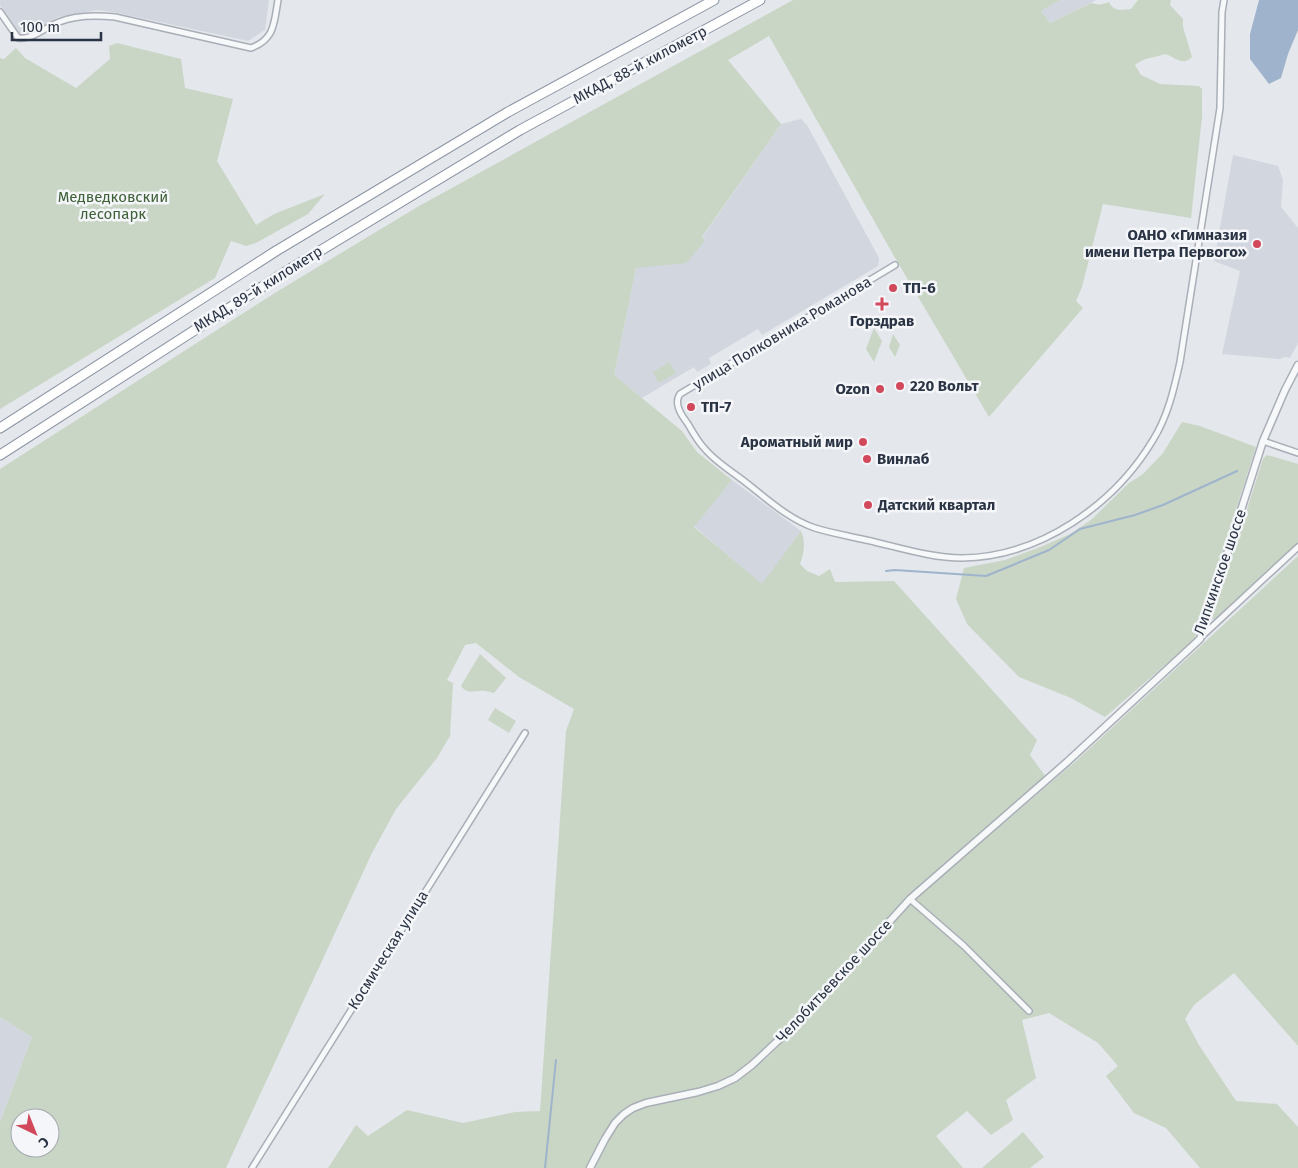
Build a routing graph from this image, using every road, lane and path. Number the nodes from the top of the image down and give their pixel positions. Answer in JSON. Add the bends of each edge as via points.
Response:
{"nodes":[{"id":1,"x":278,"y":0,"type":"edge"},
{"id":2,"x":714,"y":0,"type":"edge"},
{"id":3,"x":760,"y":0,"type":"edge"},
{"id":4,"x":1224,"y":0,"type":"edge"},
{"id":5,"x":0,"y":12,"type":"edge"},
{"id":6,"x":508,"y":112,"type":"joint"},
{"id":7,"x":520,"y":130,"type":"joint"},
{"id":8,"x":895,"y":265,"type":"dead end"},
{"id":9,"x":1298,"y":365,"type":"edge"},
{"id":10,"x":0,"y":428,"type":"edge"},
{"id":11,"x":1263,"y":441,"type":"junction"},
{"id":12,"x":1298,"y":453,"type":"edge"},
{"id":13,"x":0,"y":455,"type":"edge"},
{"id":14,"x":1298,"y":547,"type":"edge"},
{"id":15,"x":1200,"y":639,"type":"junction"},
{"id":16,"x":525,"y":733,"type":"dead end"},
{"id":17,"x":1067,"y":762,"type":"joint"},
{"id":18,"x":910,"y":899,"type":"junction"},
{"id":19,"x":1030,"y":1012,"type":"dead end"},
{"id":20,"x":252,"y":1168,"type":"edge"},
{"id":21,"x":590,"y":1168,"type":"edge"}],
"edges":[{"from":1,"to":5,"type":"street","via":[[270,35],[250,48],[97,15],[60,21],[26,39],[18,38]]},
{"from":2,"to":6,"type":"highway","name":"МКАД, 88-й километр"},
{"from":3,"to":7,"type":"highway","name":"МКАД, 88-й километр"},
{"from":4,"to":8,"type":"street","name":"улица Полковника Романова","via":[[1220,108],[1174,389],[1165,416],[1135,466],[1094,507],[1048,537],[1022,548],[985,556],[939,557],[814,528],[790,516],[706,450],[683,417],[677,403],[680,394]]},
{"from":6,"to":10,"type":"highway","name":"МКАД, 89-й километр","via":[[276,250]]},
{"from":7,"to":13,"type":"highway","name":"МКАД, 89-й километр","via":[[290,269]]},
{"from":9,"to":11,"type":"street","name":"Липкинское шоссе"},
{"from":11,"to":12,"type":"street"},
{"from":11,"to":15,"type":"street","name":"Липкинское шоссе"},
{"from":14,"to":15,"type":"street"},
{"from":15,"to":17,"type":"street","name":"Липкинское шоссе"},
{"from":16,"to":20,"type":"street","name":"Космическая улица"},
{"from":17,"to":18,"type":"street","name":"Челобитьевское шоссе"},
{"from":18,"to":19,"type":"street","via":[[964,946]]},
{"from":18,"to":21,"type":"street","name":"Челобитьевское шоссе","via":[[800,1020],[752,1065],[718,1086],[633,1108],[615,1123]]}]}
